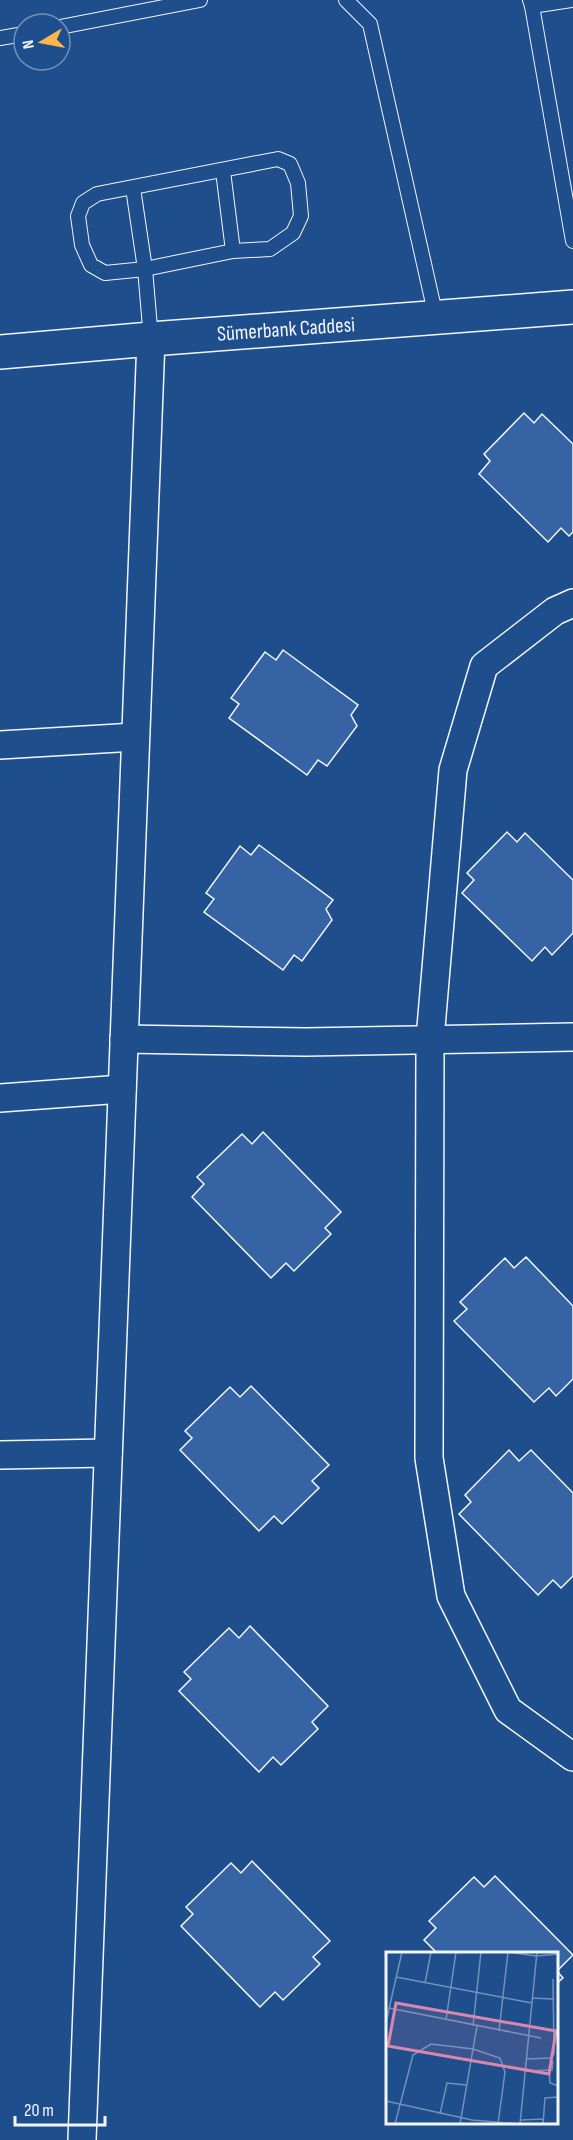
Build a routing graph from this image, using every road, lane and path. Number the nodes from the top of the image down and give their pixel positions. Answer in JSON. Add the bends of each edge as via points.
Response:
{"nodes":[{"id":1,"x":200,"y":0,"type":"edge"},
{"id":2,"x":346,"y":0,"type":"edge"},
{"id":3,"x":571,"y":0,"type":"edge"},
{"id":4,"x":531,"y":3,"type":"edge"},
{"id":5,"x":72,"y":25,"type":"edge"},
{"id":6,"x":223,"y":171,"type":"junction"},
{"id":7,"x":133,"y":188,"type":"junction"},
{"id":8,"x":573,"y":241,"type":"edge"},
{"id":9,"x":233,"y":251,"type":"junction"},
{"id":10,"x":145,"y":269,"type":"junction"},
{"id":11,"x":573,"y":307,"type":"edge"},
{"id":12,"x":436,"y":318,"type":"junction"},
{"id":13,"x":151,"y":339,"type":"junction"},
{"id":14,"x":0,"y":352,"type":"edge"},
{"id":15,"x":573,"y":603,"type":"edge"},
{"id":16,"x":135,"y":737,"type":"junction"},
{"id":17,"x":0,"y":745,"type":"edge"},
{"id":18,"x":573,"y":1037,"type":"edge"},
{"id":19,"x":124,"y":1039,"type":"junction"},
{"id":20,"x":430,"y":1040,"type":"junction"},
{"id":21,"x":122,"y":1089,"type":"junction"},
{"id":22,"x":0,"y":1098,"type":"edge"},
{"id":23,"x":108,"y":1453,"type":"junction"},
{"id":24,"x":0,"y":1455,"type":"edge"},
{"id":25,"x":573,"y":1757,"type":"edge"},
{"id":26,"x":82,"y":2140,"type":"edge"}],
"edges":[{"from":1,"to":5,"type":"lane"},
{"from":2,"to":12,"type":"lane","via":[[369,24]]},
{"from":3,"to":4,"type":"lane"},
{"from":4,"to":8,"type":"lane"},
{"from":6,"to":7,"type":"lane"},
{"from":6,"to":9,"type":"lane"},
{"from":6,"to":9,"type":"lane","via":[[278,159],[290,164],[298,183],[302,216],[293,233],[270,249]]},
{"from":7,"to":10,"type":"lane"},
{"from":7,"to":10,"type":"lane","via":[[97,194],[83,203],[78,216],[82,245],[91,265],[105,273]]},
{"from":9,"to":10,"type":"lane"},
{"from":10,"to":13,"type":"lane"},
{"from":11,"to":12,"type":"street","name":"Sümerbank Caddesi"},
{"from":12,"to":13,"type":"street","name":"Sümerbank Caddesi"},
{"from":13,"to":14,"type":"street","name":"Sümerbank Caddesi"},
{"from":13,"to":16,"type":"street"},
{"from":15,"to":20,"type":"street","via":[[555,610],[484,666],[453,770]]},
{"from":16,"to":17,"type":"street"},
{"from":16,"to":19,"type":"street"},
{"from":18,"to":20,"type":"street"},
{"from":19,"to":20,"type":"street"},
{"from":19,"to":21,"type":"street"},
{"from":20,"to":25,"type":"street","via":[[429,1458],[451,1596],[508,1710]]},
{"from":21,"to":22,"type":"street"},
{"from":21,"to":23,"type":"street"},
{"from":23,"to":24,"type":"street"},
{"from":23,"to":26,"type":"street"}]}
